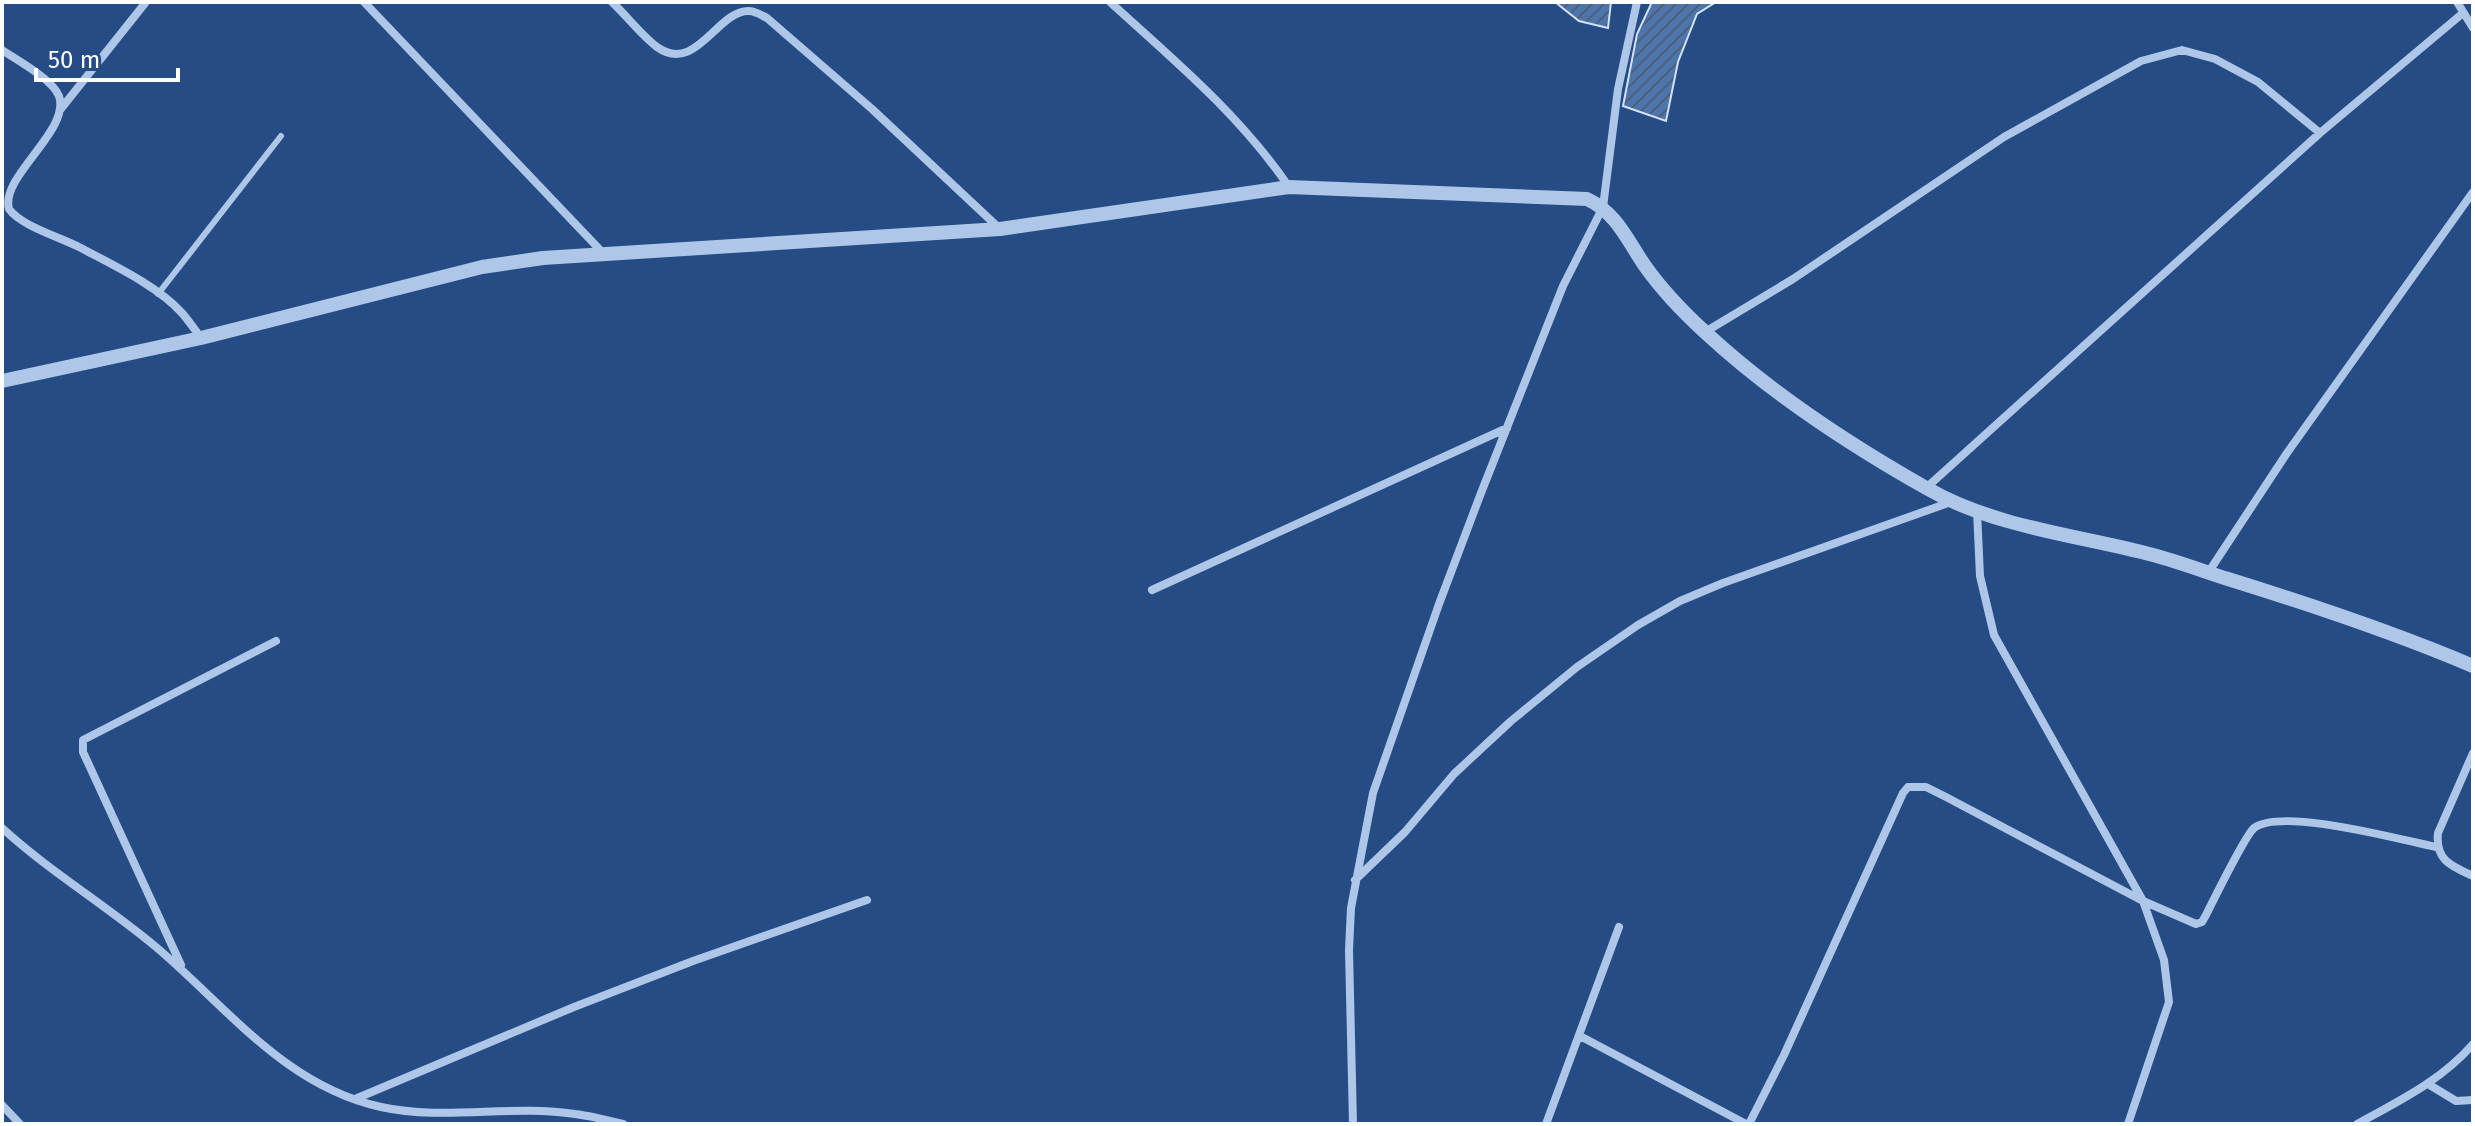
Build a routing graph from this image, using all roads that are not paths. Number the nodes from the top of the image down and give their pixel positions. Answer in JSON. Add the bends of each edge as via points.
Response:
{"nodes":[{"id":1,"x":146,"y":2,"type":"edge"},
{"id":2,"x":364,"y":2,"type":"edge"},
{"id":3,"x":612,"y":2,"type":"edge"},
{"id":4,"x":1110,"y":2,"type":"edge"},
{"id":5,"x":1637,"y":2,"type":"edge"},
{"id":6,"x":2457,"y":2,"type":"edge"},
{"id":7,"x":2463,"y":13,"type":"junction"},
{"id":8,"x":2473,"y":28,"type":"edge"},
{"id":9,"x":2,"y":50,"type":"edge"},
{"id":10,"x":60,"y":110,"type":"junction"},
{"id":11,"x":2320,"y":133,"type":"junction"},
{"id":12,"x":281,"y":136,"type":"dead end"},
{"id":13,"x":1289,"y":187,"type":"junction"},
{"id":14,"x":2473,"y":192,"type":"edge"},
{"id":15,"x":1603,"y":207,"type":"junction"},
{"id":16,"x":1000,"y":229,"type":"junction"},
{"id":17,"x":603,"y":253,"type":"junction"},
{"id":18,"x":158,"y":294,"type":"junction"},
{"id":19,"x":1705,"y":332,"type":"junction"},
{"id":20,"x":201,"y":338,"type":"junction"},
{"id":21,"x":2,"y":381,"type":"edge"},
{"id":22,"x":1507,"y":428,"type":"junction"},
{"id":23,"x":1926,"y":488,"type":"junction"},
{"id":24,"x":1951,"y":502,"type":"junction"},
{"id":25,"x":1977,"y":510,"type":"junction"},
{"id":26,"x":2208,"y":573,"type":"junction"},
{"id":27,"x":1152,"y":590,"type":"dead end"},
{"id":28,"x":276,"y":641,"type":"dead end"},
{"id":29,"x":2473,"y":666,"type":"edge"},
{"id":30,"x":2473,"y":753,"type":"edge"},
{"id":31,"x":2,"y":828,"type":"edge"},
{"id":32,"x":2436,"y":847,"type":"junction"},
{"id":33,"x":2473,"y":876,"type":"edge"},
{"id":34,"x":1355,"y":881,"type":"junction"},
{"id":35,"x":867,"y":900,"type":"dead end"},
{"id":36,"x":2143,"y":901,"type":"junction"},
{"id":37,"x":1619,"y":927,"type":"dead end"},
{"id":38,"x":183,"y":971,"type":"junction"},
{"id":39,"x":1580,"y":1036,"type":"junction"},
{"id":40,"x":2473,"y":1044,"type":"edge"},
{"id":41,"x":2428,"y":1084,"type":"junction"},
{"id":42,"x":354,"y":1100,"type":"junction"},
{"id":43,"x":2473,"y":1100,"type":"edge"},
{"id":44,"x":2,"y":1105,"type":"edge"},
{"id":45,"x":20,"y":1124,"type":"edge"},
{"id":46,"x":623,"y":1124,"type":"edge"},
{"id":47,"x":1353,"y":1124,"type":"edge"},
{"id":48,"x":1546,"y":1124,"type":"edge"},
{"id":49,"x":1747,"y":1124,"type":"edge"},
{"id":50,"x":2128,"y":1124,"type":"edge"},
{"id":51,"x":2357,"y":1124,"type":"edge"}],
"edges":[{"from":1,"to":10,"type":"street"},
{"from":2,"to":17,"type":"street"},
{"from":3,"to":16,"type":"street","via":[[672,54],[688,52],[738,13],[767,18]]},
{"from":4,"to":13,"type":"street","via":[[1237,119]]},
{"from":5,"to":15,"type":"street","via":[[1618,89]]},
{"from":6,"to":7,"type":"street"},
{"from":7,"to":8,"type":"street"},
{"from":7,"to":11,"type":"street"},
{"from":9,"to":10,"type":"street","via":[[42,77],[59,97]]},
{"from":10,"to":18,"type":"street","via":[[12,179],[6,201],[10,210]]},
{"from":11,"to":19,"type":"street","via":[[2258,82],[2215,59],[2182,50],[2141,61],[2004,137]]},
{"from":11,"to":23,"type":"street"},
{"from":12,"to":18,"type":"lane"},
{"from":13,"to":15,"type":"street","via":[[1587,199]]},
{"from":13,"to":16,"type":"street"},
{"from":14,"to":26,"type":"street"},
{"from":15,"to":19,"type":"street","via":[[1658,283]]},
{"from":15,"to":22,"type":"street","via":[[1563,286]]},
{"from":16,"to":17,"type":"street"},
{"from":17,"to":20,"type":"street","via":[[482,267]]},
{"from":18,"to":20,"type":"street"},
{"from":19,"to":23,"type":"street","via":[[1767,386]]},
{"from":20,"to":21,"type":"street"},
{"from":22,"to":27,"type":"street"},
{"from":22,"to":34,"type":"street","via":[[1373,793]]},
{"from":23,"to":24,"type":"street"},
{"from":24,"to":25,"type":"street"},
{"from":24,"to":34,"type":"street","via":[[1723,583],[1638,625],[1511,721]]},
{"from":25,"to":26,"type":"street","via":[[2024,527],[2125,548]]},
{"from":25,"to":36,"type":"street","via":[[1980,576],[1994,635]]},
{"from":26,"to":29,"type":"street","via":[[2334,612]]},
{"from":28,"to":38,"type":"street","via":[[83,740],[83,752]]},
{"from":30,"to":32,"type":"street"},
{"from":31,"to":38,"type":"street"},
{"from":32,"to":33,"type":"street","via":[[2442,858]]},
{"from":32,"to":36,"type":"street","via":[[2309,822],[2269,821],[2253,829],[2202,922],[2182,920]]},
{"from":34,"to":47,"type":"street","via":[[1349,950]]},
{"from":35,"to":42,"type":"street","via":[[574,1007]]},
{"from":36,"to":49,"type":"street","via":[[1926,787],[1908,787]]},
{"from":36,"to":50,"type":"street","via":[[2164,960],[2169,1002]]},
{"from":37,"to":39,"type":"street"},
{"from":38,"to":42,"type":"street","via":[[262,1046]]},
{"from":39,"to":48,"type":"street"},
{"from":39,"to":49,"type":"street"},
{"from":40,"to":41,"type":"street"},
{"from":41,"to":43,"type":"street","via":[[2456,1101]]},
{"from":41,"to":51,"type":"street"},
{"from":42,"to":46,"type":"street","via":[[442,1112],[574,1113]]},
{"from":44,"to":45,"type":"street"}]}
